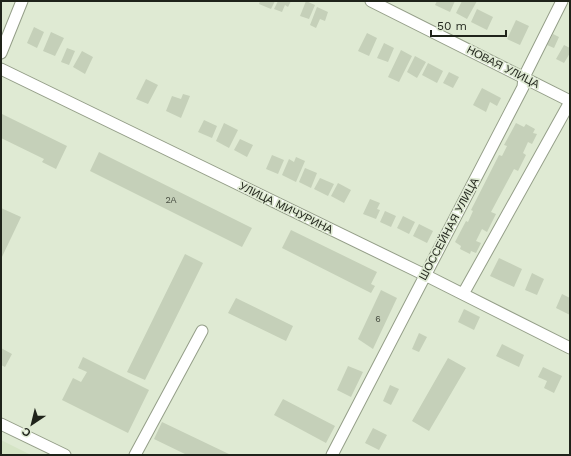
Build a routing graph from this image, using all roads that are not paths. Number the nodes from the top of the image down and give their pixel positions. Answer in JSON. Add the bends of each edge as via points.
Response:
{"nodes":[{"id":1,"x":22,"y":1,"type":"edge"},
{"id":2,"x":371,"y":1,"type":"edge"},
{"id":3,"x":562,"y":1,"type":"edge"},
{"id":4,"x":1,"y":53,"type":"edge"},
{"id":5,"x":1,"y":69,"type":"edge"},
{"id":6,"x":524,"y":77,"type":"junction"},
{"id":7,"x":570,"y":101,"type":"edge"},
{"id":8,"x":425,"y":275,"type":"junction"},
{"id":9,"x":464,"y":294,"type":"junction"},
{"id":10,"x":202,"y":331,"type":"dead end"},
{"id":11,"x":570,"y":348,"type":"edge"},
{"id":12,"x":1,"y":424,"type":"edge"},
{"id":13,"x":65,"y":455,"type":"edge"},
{"id":14,"x":135,"y":455,"type":"edge"},
{"id":15,"x":332,"y":455,"type":"edge"}],
"edges":[{"from":1,"to":4,"type":"street"},
{"from":2,"to":6,"type":"street","name":"НОВАЯ УЛИЦА"},
{"from":3,"to":6,"type":"street","name":"ШОССЕЙНАЯ УЛИЦА"},
{"from":5,"to":8,"type":"street","name":"УЛИЦА МИЧУРИНА"},
{"from":6,"to":7,"type":"street","name":"НОВАЯ УЛИЦА"},
{"from":6,"to":8,"type":"street","name":"ШОССЕЙНАЯ УЛИЦА","via":[[523,87]]},
{"from":7,"to":9,"type":"street"},
{"from":8,"to":9,"type":"street","name":"УЛИЦА МИЧУРИНА"},
{"from":8,"to":15,"type":"street","name":"ШОССЕЙНАЯ УЛИЦА"},
{"from":9,"to":11,"type":"street","name":"УЛИЦА МИЧУРИНА"},
{"from":10,"to":14,"type":"street"},
{"from":12,"to":13,"type":"street"}]}
